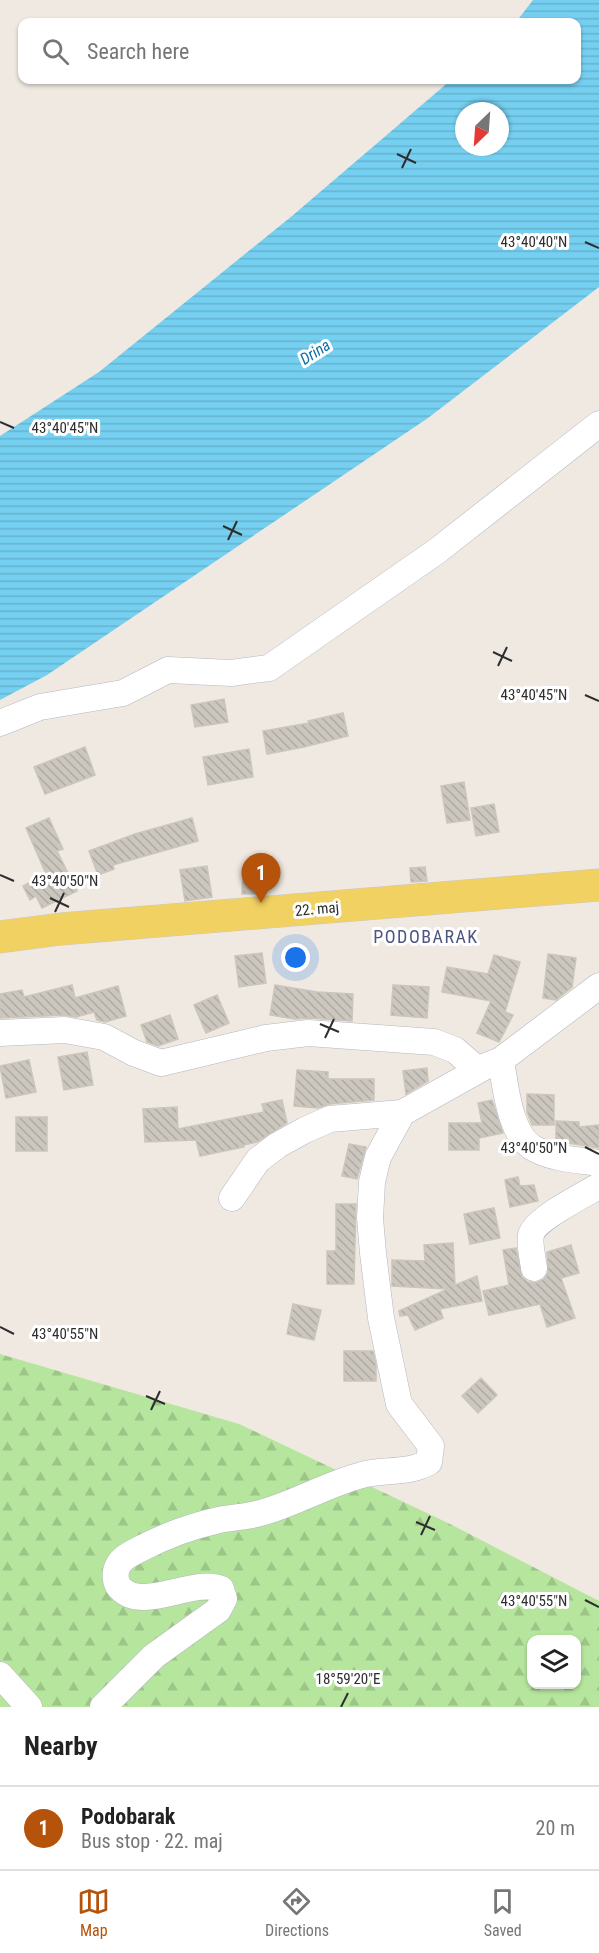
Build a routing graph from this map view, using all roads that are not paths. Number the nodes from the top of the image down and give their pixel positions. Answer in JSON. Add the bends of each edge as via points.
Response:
{"nodes":[{"id":1,"x":599,"y":424,"type":"edge"},
{"id":2,"x":0,"y":723,"type":"edge"},
{"id":3,"x":599,"y":885,"type":"edge"},
{"id":4,"x":0,"y":937,"type":"edge"},
{"id":5,"x":599,"y":986,"type":"edge"},
{"id":6,"x":0,"y":1033,"type":"edge"},
{"id":7,"x":490,"y":1065,"type":"junction"},
{"id":8,"x":402,"y":1113,"type":"junction"},
{"id":9,"x":599,"y":1163,"type":"edge"},
{"id":10,"x":599,"y":1186,"type":"edge"},
{"id":11,"x":232,"y":1198,"type":"dead end"},
{"id":12,"x":534,"y":1268,"type":"dead end"},
{"id":13,"x":0,"y":1675,"type":"edge"},
{"id":14,"x":29,"y":1707,"type":"edge"},
{"id":15,"x":103,"y":1707,"type":"edge"}],
"edges":[{"from":1,"to":2,"type":"street","via":[[436,551],[268,668],[231,674],[168,670],[123,693],[40,707]]},
{"from":3,"to":4,"type":"main road","name":"22. maj"},
{"from":5,"to":7,"type":"street"},
{"from":6,"to":7,"type":"street","via":[[65,1030],[104,1037],[161,1063],[266,1038],[308,1033],[434,1042]]},
{"from":7,"to":8,"type":"street"},
{"from":7,"to":9,"type":"street","via":[[524,1143],[546,1154]]},
{"from":8,"to":11,"type":"street","via":[[330,1119],[305,1130],[258,1160]]},
{"from":8,"to":15,"type":"street","via":[[378,1157],[370,1218],[381,1318],[399,1404],[431,1446],[429,1462],[365,1474],[263,1513],[192,1527],[124,1558],[115,1577],[127,1593],[149,1596],[213,1586],[221,1589],[224,1599],[218,1610],[154,1656]]},
{"from":10,"to":12,"type":"street","via":[[558,1209],[537,1227],[531,1235]]},
{"from":13,"to":14,"type":"street"}]}
